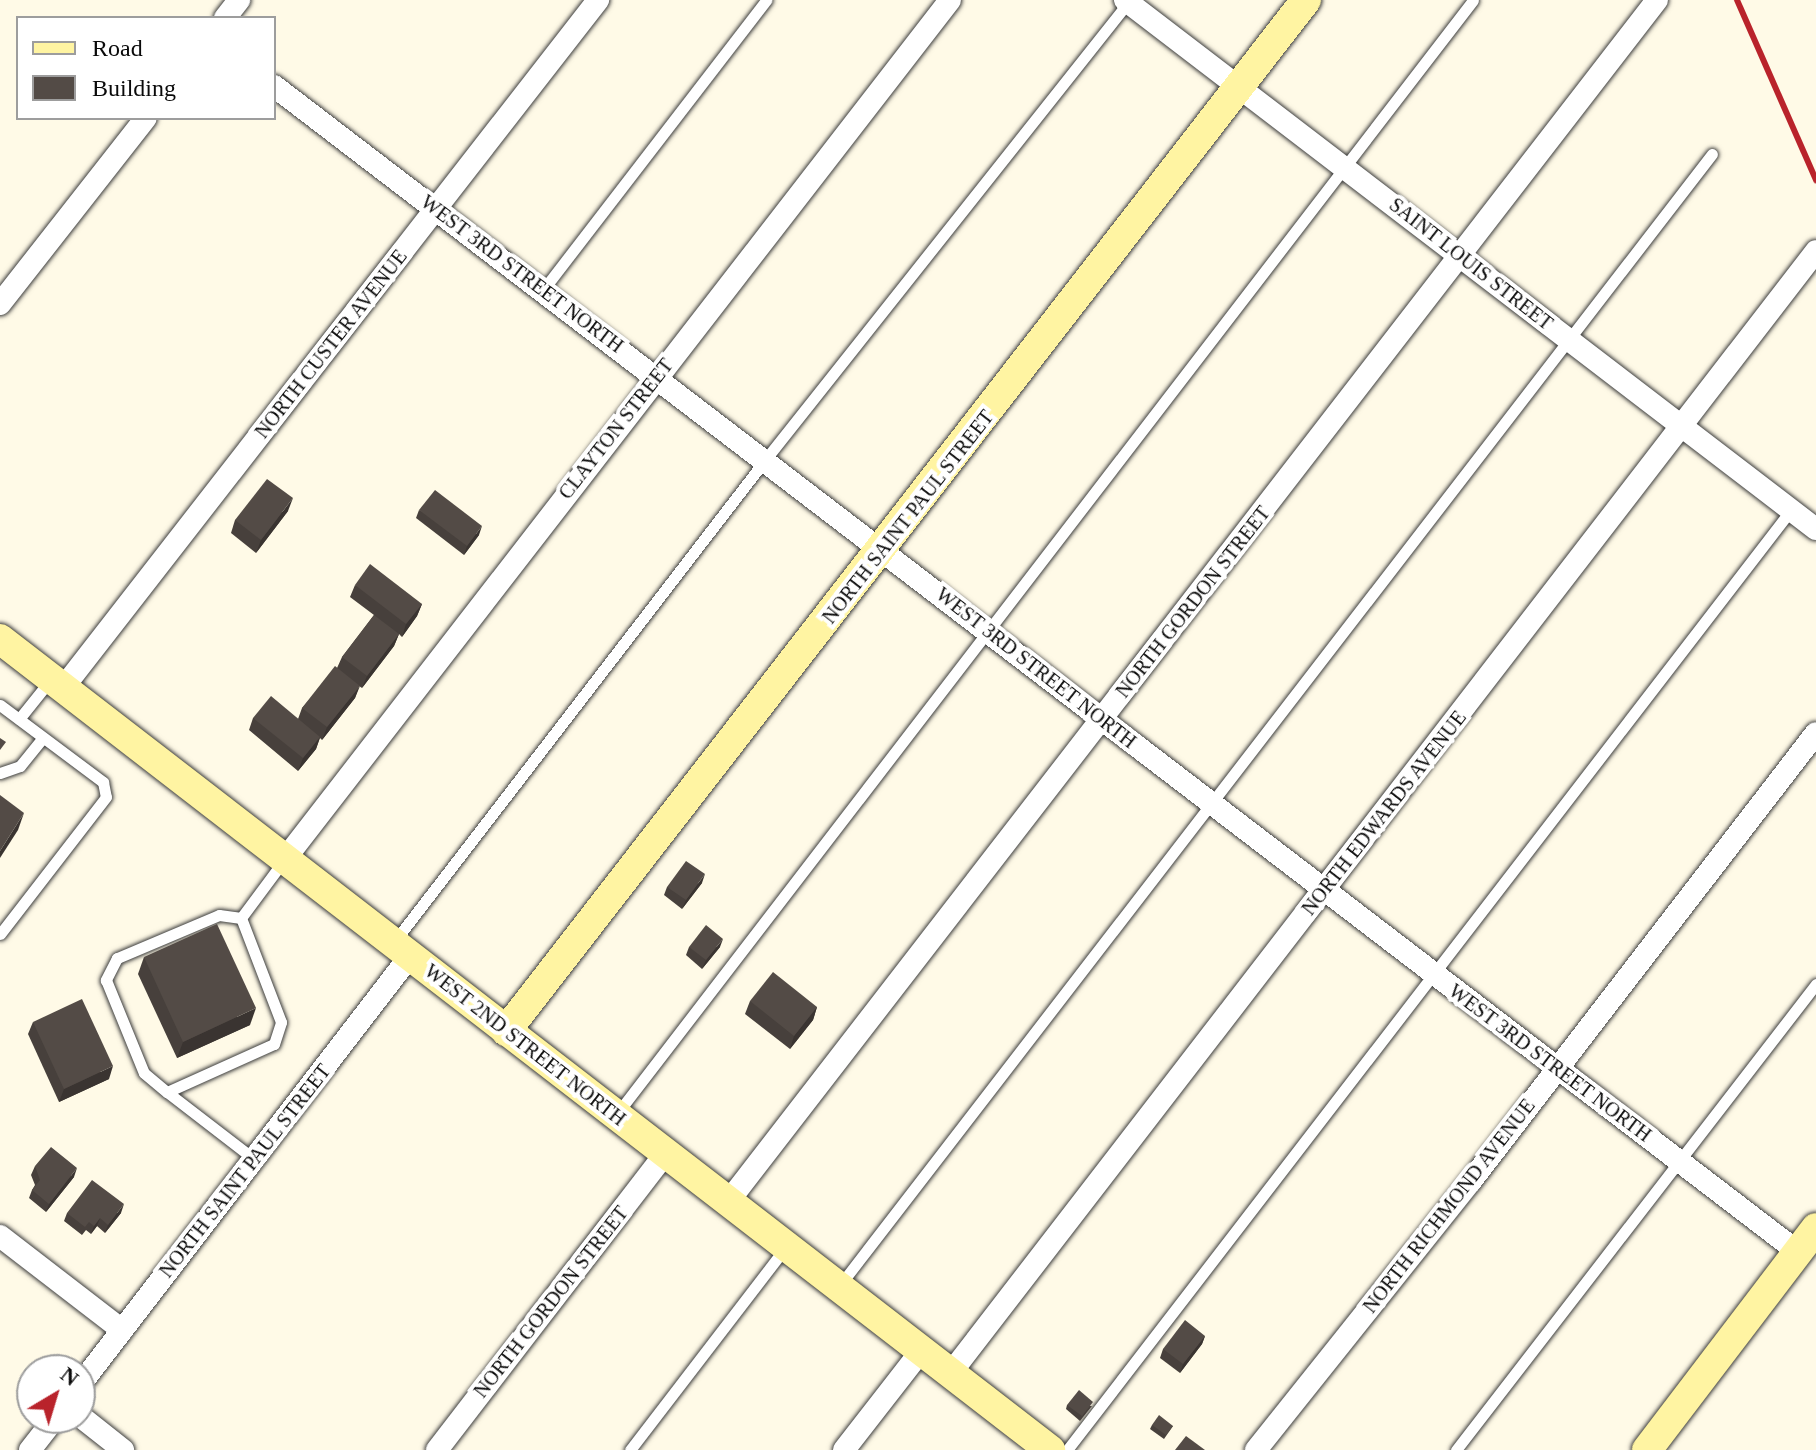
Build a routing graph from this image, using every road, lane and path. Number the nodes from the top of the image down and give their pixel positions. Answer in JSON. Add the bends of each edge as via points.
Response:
{"nodes":[{"id":1,"x":239,"y":0,"type":"edge"},
{"id":2,"x":598,"y":0,"type":"edge"},
{"id":3,"x":766,"y":0,"type":"edge"},
{"id":4,"x":950,"y":0,"type":"edge"},
{"id":5,"x":1306,"y":0,"type":"edge"},
{"id":6,"x":1473,"y":0,"type":"edge"},
{"id":7,"x":1657,"y":0,"type":"edge"},
{"id":8,"x":1128,"y":1,"type":"edge"},
{"id":9,"x":227,"y":16,"type":"edge"},
{"id":10,"x":1240,"y":86,"type":"junction"},
{"id":11,"x":276,"y":87,"type":"edge"},
{"id":12,"x":144,"y":120,"type":"edge"},
{"id":13,"x":1712,"y":154,"type":"dead end"},
{"id":14,"x":1344,"y":166,"type":"junction"},
{"id":15,"x":437,"y":208,"type":"junction"},
{"id":16,"x":1816,"y":251,"type":"edge"},
{"id":17,"x":1461,"y":256,"type":"junction"},
{"id":18,"x":543,"y":290,"type":"junction"},
{"id":19,"x":0,"y":304,"type":"edge"},
{"id":20,"x":1570,"y":340,"type":"junction"},
{"id":21,"x":656,"y":377,"type":"junction"},
{"id":22,"x":1682,"y":426,"type":"junction"},
{"id":23,"x":765,"y":460,"type":"junction"},
{"id":24,"x":1791,"y":510,"type":"junction"},
{"id":25,"x":1816,"y":529,"type":"edge"},
{"id":26,"x":882,"y":550,"type":"junction"},
{"id":27,"x":985,"y":629,"type":"junction"},
{"id":28,"x":0,"y":639,"type":"edge"},
{"id":29,"x":57,"y":683,"type":"junction"},
{"id":30,"x":0,"y":705,"type":"edge"},
{"id":31,"x":19,"y":719,"type":"junction"},
{"id":32,"x":1102,"y":719,"type":"junction"},
{"id":33,"x":1816,"y":733,"type":"edge"},
{"id":34,"x":43,"y":738,"type":"junction"},
{"id":35,"x":0,"y":773,"type":"edge"},
{"id":36,"x":1214,"y":805,"type":"junction"},
{"id":37,"x":285,"y":859,"type":"junction"},
{"id":38,"x":1325,"y":890,"type":"junction"},
{"id":39,"x":241,"y":918,"type":"junction"},
{"id":40,"x":0,"y":934,"type":"edge"},
{"id":41,"x":402,"y":950,"type":"junction"},
{"id":42,"x":1432,"y":973,"type":"junction"},
{"id":43,"x":1816,"y":984,"type":"edge"},
{"id":44,"x":506,"y":1031,"type":"junction"},
{"id":45,"x":1557,"y":1069,"type":"junction"},
{"id":46,"x":167,"y":1092,"type":"junction"},
{"id":47,"x":616,"y":1116,"type":"junction"},
{"id":48,"x":665,"y":1154,"type":"junction"},
{"id":49,"x":254,"y":1159,"type":"junction"},
{"id":50,"x":1679,"y":1162,"type":"junction"},
{"id":51,"x":728,"y":1202,"type":"junction"},
{"id":52,"x":0,"y":1236,"type":"edge"},
{"id":53,"x":1810,"y":1240,"type":"edge"},
{"id":54,"x":786,"y":1247,"type":"junction"},
{"id":55,"x":838,"y":1287,"type":"junction"},
{"id":56,"x":122,"y":1330,"type":"junction"},
{"id":57,"x":921,"y":1351,"type":"junction"},
{"id":58,"x":96,"y":1364,"type":"edge"},
{"id":59,"x":950,"y":1374,"type":"junction"},
{"id":60,"x":96,"y":1429,"type":"edge"},
{"id":61,"x":42,"y":1434,"type":"edge"},
{"id":62,"x":1050,"y":1449,"type":"edge"},
{"id":63,"x":30,"y":1450,"type":"edge"},
{"id":64,"x":123,"y":1450,"type":"edge"},
{"id":65,"x":437,"y":1450,"type":"edge"},
{"id":66,"x":630,"y":1450,"type":"edge"},
{"id":67,"x":844,"y":1450,"type":"edge"},
{"id":68,"x":1256,"y":1450,"type":"edge"},
{"id":69,"x":1456,"y":1450,"type":"edge"},
{"id":70,"x":1647,"y":1450,"type":"edge"}],
"edges":[{"from":1,"to":9,"type":"street"},
{"from":2,"to":15,"type":"street","name":"NORTH CUSTER AVENUE"},
{"from":3,"to":18,"type":"lane"},
{"from":4,"to":21,"type":"street","name":"CLAYTON STREET"},
{"from":5,"to":10,"type":"street","name":"NORTH SAINT PAUL STREET"},
{"from":6,"to":14,"type":"lane"},
{"from":7,"to":17,"type":"street","name":"NORTH GORDON STREET"},
{"from":8,"to":10,"type":"street","name":"SAINT LOUIS STREET"},
{"from":8,"to":23,"type":"lane"},
{"from":10,"to":14,"type":"street","name":"SAINT LOUIS STREET"},
{"from":10,"to":26,"type":"street","name":"NORTH SAINT PAUL STREET"},
{"from":11,"to":15,"type":"street","name":"WEST 3RD STREET NORTH"},
{"from":12,"to":19,"type":"street"},
{"from":13,"to":20,"type":"lane"},
{"from":14,"to":17,"type":"street","name":"SAINT LOUIS STREET"},
{"from":14,"to":27,"type":"lane"},
{"from":15,"to":18,"type":"street","name":"WEST 3RD STREET NORTH"},
{"from":15,"to":29,"type":"street","name":"NORTH CUSTER AVENUE"},
{"from":16,"to":22,"type":"street","name":"NORTH EDWARDS AVENUE"},
{"from":17,"to":20,"type":"street","name":"SAINT LOUIS STREET"},
{"from":17,"to":32,"type":"street","name":"NORTH GORDON STREET"},
{"from":18,"to":21,"type":"street","name":"WEST 3RD STREET NORTH"},
{"from":20,"to":22,"type":"street","name":"SAINT LOUIS STREET"},
{"from":20,"to":36,"type":"lane"},
{"from":21,"to":23,"type":"street","name":"WEST 3RD STREET NORTH"},
{"from":21,"to":37,"type":"street","name":"CLAYTON STREET"},
{"from":22,"to":24,"type":"street","name":"SAINT LOUIS STREET"},
{"from":22,"to":38,"type":"street","name":"NORTH EDWARDS AVENUE"},
{"from":23,"to":26,"type":"street","name":"WEST 3RD STREET NORTH"},
{"from":23,"to":41,"type":"lane"},
{"from":24,"to":25,"type":"street","name":"SAINT LOUIS STREET"},
{"from":24,"to":42,"type":"lane"},
{"from":26,"to":27,"type":"street","name":"WEST 3RD STREET NORTH"},
{"from":26,"to":44,"type":"street","name":"NORTH SAINT PAUL STREET"},
{"from":27,"to":32,"type":"street","name":"WEST 3RD STREET NORTH"},
{"from":27,"to":47,"type":"lane"},
{"from":28,"to":29,"type":"street","name":"WEST 2ND STREET NORTH"},
{"from":29,"to":31,"type":"lane"},
{"from":29,"to":37,"type":"street","name":"WEST 2ND STREET NORTH"},
{"from":30,"to":31,"type":"lane"},
{"from":31,"to":34,"type":"lane"},
{"from":32,"to":36,"type":"street","name":"WEST 3RD STREET NORTH"},
{"from":32,"to":51,"type":"street","name":"NORTH GORDON STREET"},
{"from":33,"to":45,"type":"street","name":"NORTH RICHMOND AVENUE"},
{"from":34,"to":35,"type":"lane","via":[[20,766]]},
{"from":34,"to":40,"type":"lane","via":[[103,782],[106,797]]},
{"from":36,"to":38,"type":"street","name":"WEST 3RD STREET NORTH"},
{"from":36,"to":55,"type":"lane"},
{"from":37,"to":39,"type":"lane"},
{"from":37,"to":41,"type":"street","name":"WEST 2ND STREET NORTH"},
{"from":38,"to":42,"type":"street","name":"WEST 3RD STREET NORTH"},
{"from":38,"to":59,"type":"street","name":"NORTH EDWARDS AVENUE"},
{"from":39,"to":46,"type":"lane","via":[[281,1022],[274,1044]]},
{"from":39,"to":46,"type":"lane","via":[[219,915],[117,958],[106,980],[144,1073]]},
{"from":41,"to":44,"type":"street","name":"WEST 2ND STREET NORTH"},
{"from":41,"to":49,"type":"street","name":"NORTH SAINT PAUL STREET"},
{"from":42,"to":45,"type":"street","name":"WEST 3RD STREET NORTH"},
{"from":42,"to":62,"type":"lane"},
{"from":43,"to":50,"type":"lane"},
{"from":44,"to":47,"type":"street","name":"WEST 2ND STREET NORTH"},
{"from":45,"to":50,"type":"street","name":"WEST 3RD STREET NORTH"},
{"from":45,"to":68,"type":"street","name":"NORTH RICHMOND AVENUE"},
{"from":46,"to":49,"type":"lane"},
{"from":47,"to":48,"type":"street","name":"WEST 2ND STREET NORTH"},
{"from":48,"to":51,"type":"street","name":"WEST 2ND STREET NORTH"},
{"from":48,"to":65,"type":"street","name":"NORTH GORDON STREET"},
{"from":49,"to":56,"type":"street","name":"NORTH SAINT PAUL STREET"},
{"from":50,"to":53,"type":"street","name":"WEST 3RD STREET NORTH"},
{"from":50,"to":69,"type":"lane"},
{"from":51,"to":54,"type":"street","name":"WEST 2ND STREET NORTH"},
{"from":52,"to":56,"type":"street"},
{"from":53,"to":70,"type":"street"},
{"from":54,"to":55,"type":"street","name":"WEST 2ND STREET NORTH"},
{"from":54,"to":66,"type":"lane"},
{"from":55,"to":57,"type":"street","name":"WEST 2ND STREET NORTH"},
{"from":56,"to":58,"type":"street","name":"NORTH SAINT PAUL STREET"},
{"from":57,"to":59,"type":"street","name":"WEST 2ND STREET NORTH"},
{"from":57,"to":67,"type":"street"},
{"from":59,"to":62,"type":"street","name":"WEST 2ND STREET NORTH"},
{"from":60,"to":64,"type":"street"},
{"from":61,"to":63,"type":"street"}]}
